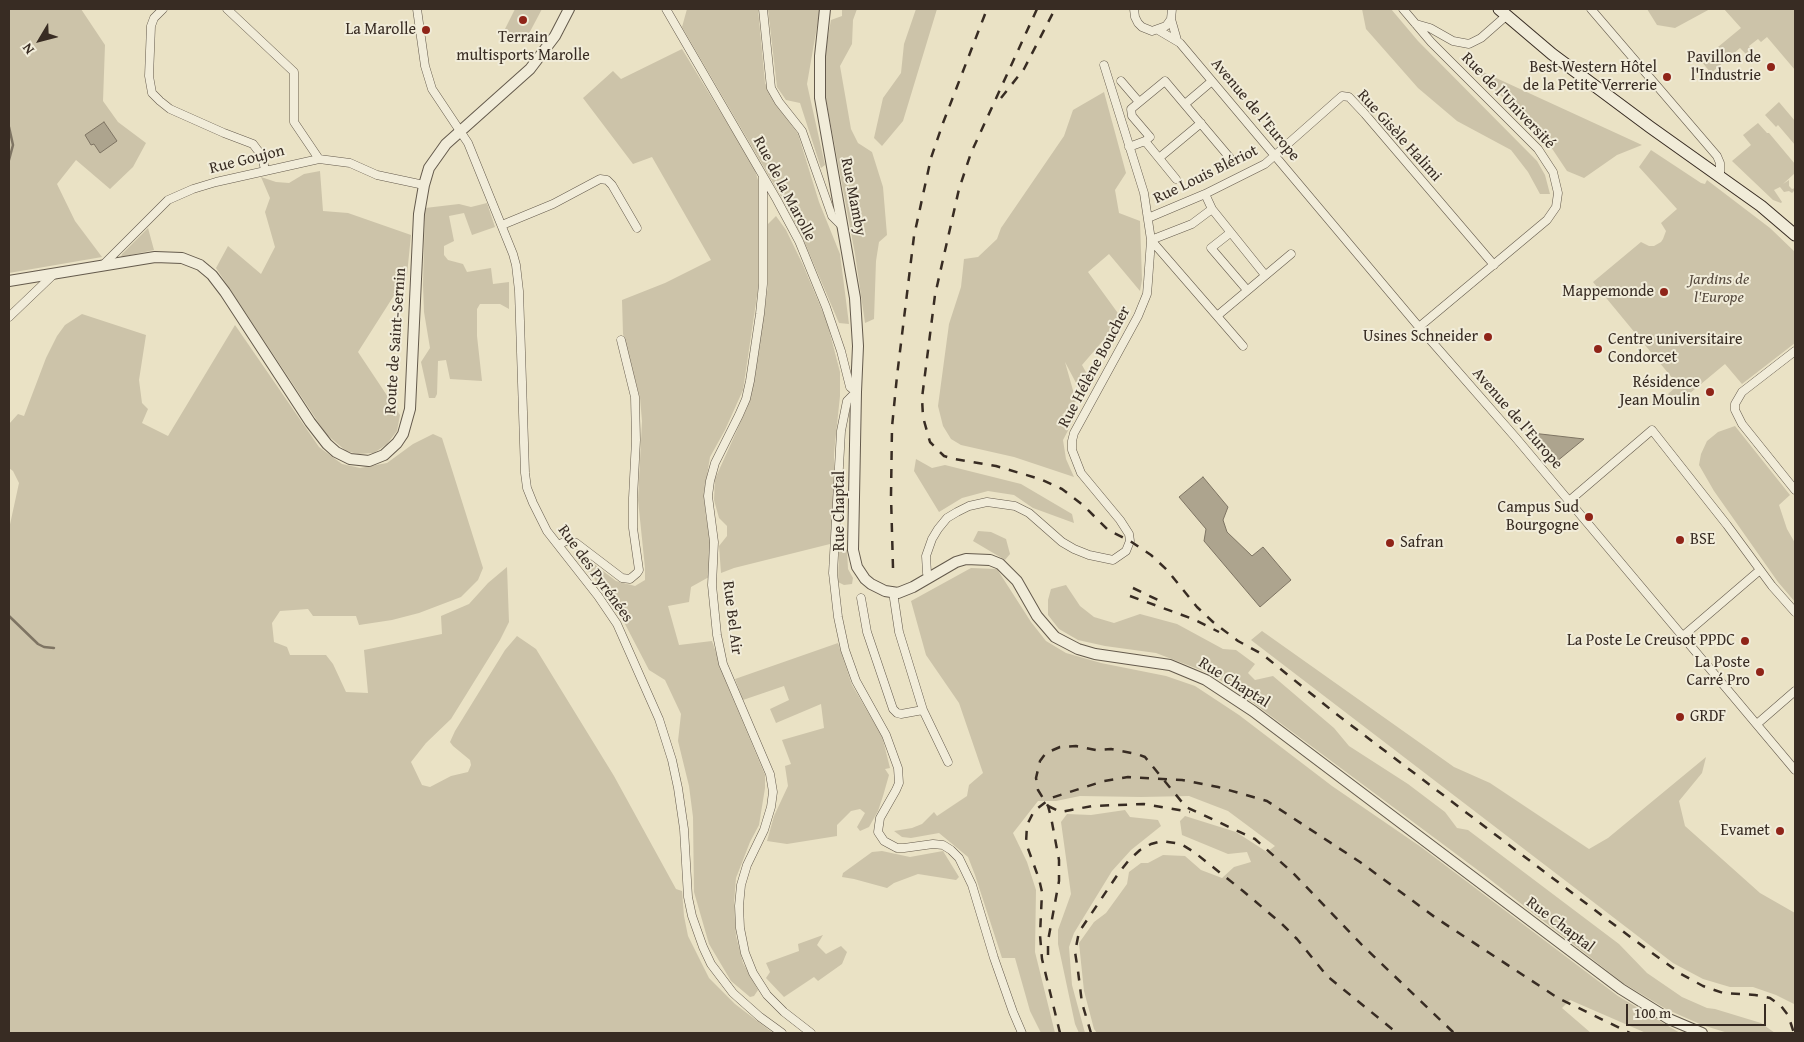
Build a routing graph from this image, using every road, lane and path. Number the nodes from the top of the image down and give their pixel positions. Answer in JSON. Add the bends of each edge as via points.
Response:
{"nodes":[{"id":1,"x":163,"y":9,"type":"edge"},
{"id":2,"x":227,"y":9,"type":"edge"},
{"id":3,"x":418,"y":9,"type":"edge"},
{"id":4,"x":569,"y":9,"type":"edge"},
{"id":5,"x":666,"y":9,"type":"edge"},
{"id":6,"x":764,"y":9,"type":"edge"},
{"id":7,"x":825,"y":9,"type":"edge"},
{"id":8,"x":1134,"y":9,"type":"edge"},
{"id":9,"x":1172,"y":9,"type":"edge"},
{"id":10,"x":1402,"y":9,"type":"edge"},
{"id":11,"x":1591,"y":9,"type":"edge"},
{"id":12,"x":1503,"y":12,"type":"edge"},
{"id":13,"x":1171,"y":18,"type":"junction"},
{"id":14,"x":1414,"y":23,"type":"junction"},
{"id":15,"x":1158,"y":30,"type":"junction"},
{"id":16,"x":1177,"y":40,"type":"junction"},
{"id":17,"x":1104,"y":65,"type":"dead end"},
{"id":18,"x":1212,"y":80,"type":"junction"},
{"id":19,"x":1121,"y":81,"type":"dead end"},
{"id":20,"x":1139,"y":102,"type":"junction"},
{"id":21,"x":1185,"y":104,"type":"junction"},
{"id":22,"x":1201,"y":123,"type":"junction"},
{"id":23,"x":460,"y":130,"type":"junction"},
{"id":24,"x":1145,"y":141,"type":"junction"},
{"id":25,"x":1129,"y":147,"type":"junction"},
{"id":26,"x":1274,"y":155,"type":"junction"},
{"id":27,"x":1159,"y":158,"type":"junction"},
{"id":28,"x":1230,"y":158,"type":"dead end"},
{"id":29,"x":319,"y":159,"type":"junction"},
{"id":30,"x":265,"y":170,"type":"junction"},
{"id":31,"x":763,"y":175,"type":"junction"},
{"id":32,"x":1720,"y":177,"type":"junction"},
{"id":33,"x":1176,"y":179,"type":"dead end"},
{"id":34,"x":424,"y":185,"type":"junction"},
{"id":35,"x":1205,"y":194,"type":"junction"},
{"id":36,"x":1212,"y":209,"type":"junction"},
{"id":37,"x":1148,"y":218,"type":"junction"},
{"id":38,"x":502,"y":225,"type":"junction"},
{"id":39,"x":637,"y":228,"type":"dead end"},
{"id":40,"x":844,"y":228,"type":"junction"},
{"id":41,"x":1230,"y":233,"type":"junction"},
{"id":42,"x":1795,"y":235,"type":"edge"},
{"id":43,"x":1151,"y":240,"type":"junction"},
{"id":44,"x":1291,"y":254,"type":"dead end"},
{"id":45,"x":1494,"y":264,"type":"junction"},
{"id":46,"x":103,"y":265,"type":"junction"},
{"id":47,"x":54,"y":274,"type":"junction"},
{"id":48,"x":1265,"y":275,"type":"junction"},
{"id":49,"x":9,"y":282,"type":"edge"},
{"id":50,"x":1247,"y":290,"type":"junction"},
{"id":51,"x":1216,"y":316,"type":"junction"},
{"id":52,"x":9,"y":317,"type":"edge"},
{"id":53,"x":1419,"y":327,"type":"junction"},
{"id":54,"x":621,"y":340,"type":"dead end"},
{"id":55,"x":1243,"y":346,"type":"dead end"},
{"id":56,"x":1795,"y":351,"type":"edge"},
{"id":57,"x":856,"y":392,"type":"junction"},
{"id":58,"x":1795,"y":490,"type":"edge"},
{"id":59,"x":1569,"y":501,"type":"junction"},
{"id":60,"x":558,"y":545,"type":"junction"},
{"id":61,"x":1760,"y":570,"type":"junction"},
{"id":62,"x":930,"y":577,"type":"junction"},
{"id":63,"x":893,"y":592,"type":"junction"},
{"id":64,"x":861,"y":598,"type":"dead end"},
{"id":65,"x":1795,"y":612,"type":"edge"},
{"id":66,"x":1683,"y":636,"type":"junction"},
{"id":67,"x":1795,"y":691,"type":"edge"},
{"id":68,"x":924,"y":710,"type":"junction"},
{"id":69,"x":1757,"y":724,"type":"junction"},
{"id":70,"x":948,"y":762,"type":"dead end"},
{"id":71,"x":1795,"y":770,"type":"edge"},
{"id":72,"x":782,"y":1033,"type":"edge"},
{"id":73,"x":811,"y":1033,"type":"edge"},
{"id":74,"x":1022,"y":1033,"type":"edge"},
{"id":75,"x":1702,"y":1033,"type":"edge"}],
"edges":[{"from":1,"to":30,"type":"street","via":[[151,26],[149,76],[152,92],[170,109],[253,144],[262,156]]},
{"from":2,"to":29,"type":"street","via":[[294,72],[294,122]]},
{"from":3,"to":23,"type":"street","name":"Rue des Pyrénées","via":[[432,89]]},
{"from":4,"to":23,"type":"street","name":"Route de Saint-Sernin","via":[[530,69]]},
{"from":5,"to":31,"type":"street","name":"Rue de la Marolle"},
{"from":6,"to":40,"type":"street","via":[[771,88],[802,131],[832,216]]},
{"from":7,"to":40,"type":"street","name":"Rue Mamby","via":[[820,98]]},
{"from":8,"to":15,"type":"street","name":"Avenue de l'Europe","via":[[1142,27]]},
{"from":9,"to":13,"type":"street"},
{"from":10,"to":14,"type":"street","name":"Rue de l'Université"},
{"from":11,"to":32,"type":"street","via":[[1717,156]]},
{"from":12,"to":14,"type":"street","via":[[1481,38],[1469,44]]},
{"from":12,"to":32,"type":"main road","via":[[1552,54]]},
{"from":13,"to":15,"type":"street"},
{"from":13,"to":16,"type":"street","name":"Avenue de l'Europe"},
{"from":14,"to":45,"type":"street","name":"Rue de l'Université","via":[[1538,149],[1556,179],[1558,200],[1553,213]]},
{"from":15,"to":16,"type":"street","name":"Avenue de l'Europe"},
{"from":16,"to":18,"type":"street","name":"Avenue de l'Europe"},
{"from":17,"to":25,"type":"street","name":"Rue Hélène Boucher"},
{"from":18,"to":21,"type":"street"},
{"from":18,"to":26,"type":"street","name":"Avenue de l'Europe"},
{"from":19,"to":20,"type":"street"},
{"from":20,"to":21,"type":"street","via":[[1165,81]]},
{"from":20,"to":24,"type":"street","via":[[1131,109],[1132,116],[1150,137]]},
{"from":21,"to":22,"type":"street"},
{"from":22,"to":27,"type":"street"},
{"from":22,"to":28,"type":"street"},
{"from":23,"to":34,"type":"street","name":"Route de Saint-Sernin","via":[[429,168]]},
{"from":23,"to":38,"type":"street","name":"Rue des Pyrénées"},
{"from":24,"to":25,"type":"street"},
{"from":24,"to":27,"type":"street"},
{"from":25,"to":37,"type":"street","name":"Rue Hélène Boucher","via":[[1144,193]]},
{"from":26,"to":35,"type":"street","name":"Rue Louis Blériot","via":[[1265,164]]},
{"from":26,"to":45,"type":"street","name":"Rue Gisèle Halimi","via":[[1342,96],[1349,97]]},
{"from":26,"to":53,"type":"street","name":"Avenue de l'Europe"},
{"from":27,"to":33,"type":"street"},
{"from":29,"to":30,"type":"street","name":"Rue Goujon"},
{"from":29,"to":34,"type":"street","name":"Rue Goujon","via":[[350,163],[377,174]]},
{"from":30,"to":46,"type":"street","name":"Rue Goujon","via":[[193,189],[168,200]]},
{"from":31,"to":57,"type":"street","name":"Rue de la Marolle","via":[[799,242],[826,307],[850,386]]},
{"from":31,"to":73,"type":"street","name":"Rue Bel Air","via":[[763,284],[750,381],[746,399],[715,462],[708,496],[714,542],[712,585],[723,664],[770,774],[773,792],[764,830],[741,885],[740,928],[745,953],[767,995]]},
{"from":32,"to":42,"type":"main road"},
{"from":34,"to":46,"type":"street","name":"Route de Saint-Sernin","via":[[418,214],[410,408],[397,443],[384,455],[369,461],[350,459],[327,444],[225,292],[200,265],[182,258],[155,257]]},
{"from":35,"to":36,"type":"street"},
{"from":35,"to":37,"type":"street","name":"Rue Louis Blériot"},
{"from":36,"to":41,"type":"street"},
{"from":36,"to":43,"type":"street","via":[[1192,224]]},
{"from":37,"to":43,"type":"street","name":"Rue Hélène Boucher"},
{"from":38,"to":39,"type":"street","via":[[553,204],[600,179],[612,185]]},
{"from":38,"to":60,"type":"street","name":"Rue des Pyrénées","via":[[518,278],[525,473],[538,516]]},
{"from":40,"to":57,"type":"street","name":"Rue Mamby","via":[[857,323]]},
{"from":41,"to":48,"type":"street"},
{"from":41,"to":50,"type":"street","via":[[1211,248]]},
{"from":43,"to":51,"type":"street"},
{"from":43,"to":62,"type":"street","name":"Rue Hélène Boucher","via":[[1146,294],[1138,316],[1072,441],[1081,473],[1129,534],[1126,551],[1113,560],[1089,556],[1062,542],[1029,513],[1015,506],[986,502],[957,512],[938,529],[926,556]]},
{"from":44,"to":48,"type":"street"},
{"from":45,"to":53,"type":"street","name":"Rue de l'Université"},
{"from":46,"to":47,"type":"street","name":"Route de Saint-Sernin"},
{"from":47,"to":49,"type":"street","name":"Route de Saint-Sernin"},
{"from":47,"to":52,"type":"street"},
{"from":48,"to":50,"type":"street"},
{"from":50,"to":51,"type":"street"},
{"from":51,"to":55,"type":"street"},
{"from":53,"to":59,"type":"street","name":"Avenue de l'Europe"},
{"from":54,"to":60,"type":"street","via":[[635,397],[632,498],[639,570],[630,579],[622,578],[576,543],[566,541]]},
{"from":56,"to":58,"type":"street","via":[[1742,392],[1735,404],[1742,424]]},
{"from":57,"to":63,"type":"street","name":"Rue Chaptal","via":[[855,561],[860,573],[871,584]]},
{"from":57,"to":74,"type":"street","via":[[847,401],[841,431],[833,573],[845,650],[856,681],[886,735],[898,768],[899,783],[880,818],[878,832],[884,841],[897,848],[943,845],[959,858],[972,885],[994,958]]},
{"from":59,"to":61,"type":"street","via":[[1652,430]]},
{"from":59,"to":66,"type":"street","name":"Avenue de l'Europe"},
{"from":60,"to":72,"type":"street","name":"Rue des Pyrénées","via":[[617,624],[659,719],[678,788],[688,897],[703,947],[732,992]]},
{"from":61,"to":65,"type":"street"},
{"from":61,"to":66,"type":"street"},
{"from":62,"to":63,"type":"street","name":"Rue Chaptal","via":[[904,592]]},
{"from":62,"to":75,"type":"street","name":"Rue Chaptal","via":[[966,559],[990,560],[1009,571],[1046,628],[1067,645],[1095,654],[1170,665],[1206,680],[1253,711],[1621,989],[1669,1019]]},
{"from":63,"to":68,"type":"street","via":[[899,632]]},
{"from":64,"to":68,"type":"street","via":[[867,632],[893,709],[901,714]]},
{"from":66,"to":69,"type":"street","name":"Avenue de l'Europe"},
{"from":67,"to":69,"type":"street"},
{"from":68,"to":70,"type":"street"},
{"from":69,"to":71,"type":"street","name":"Avenue de l'Europe"}]}
